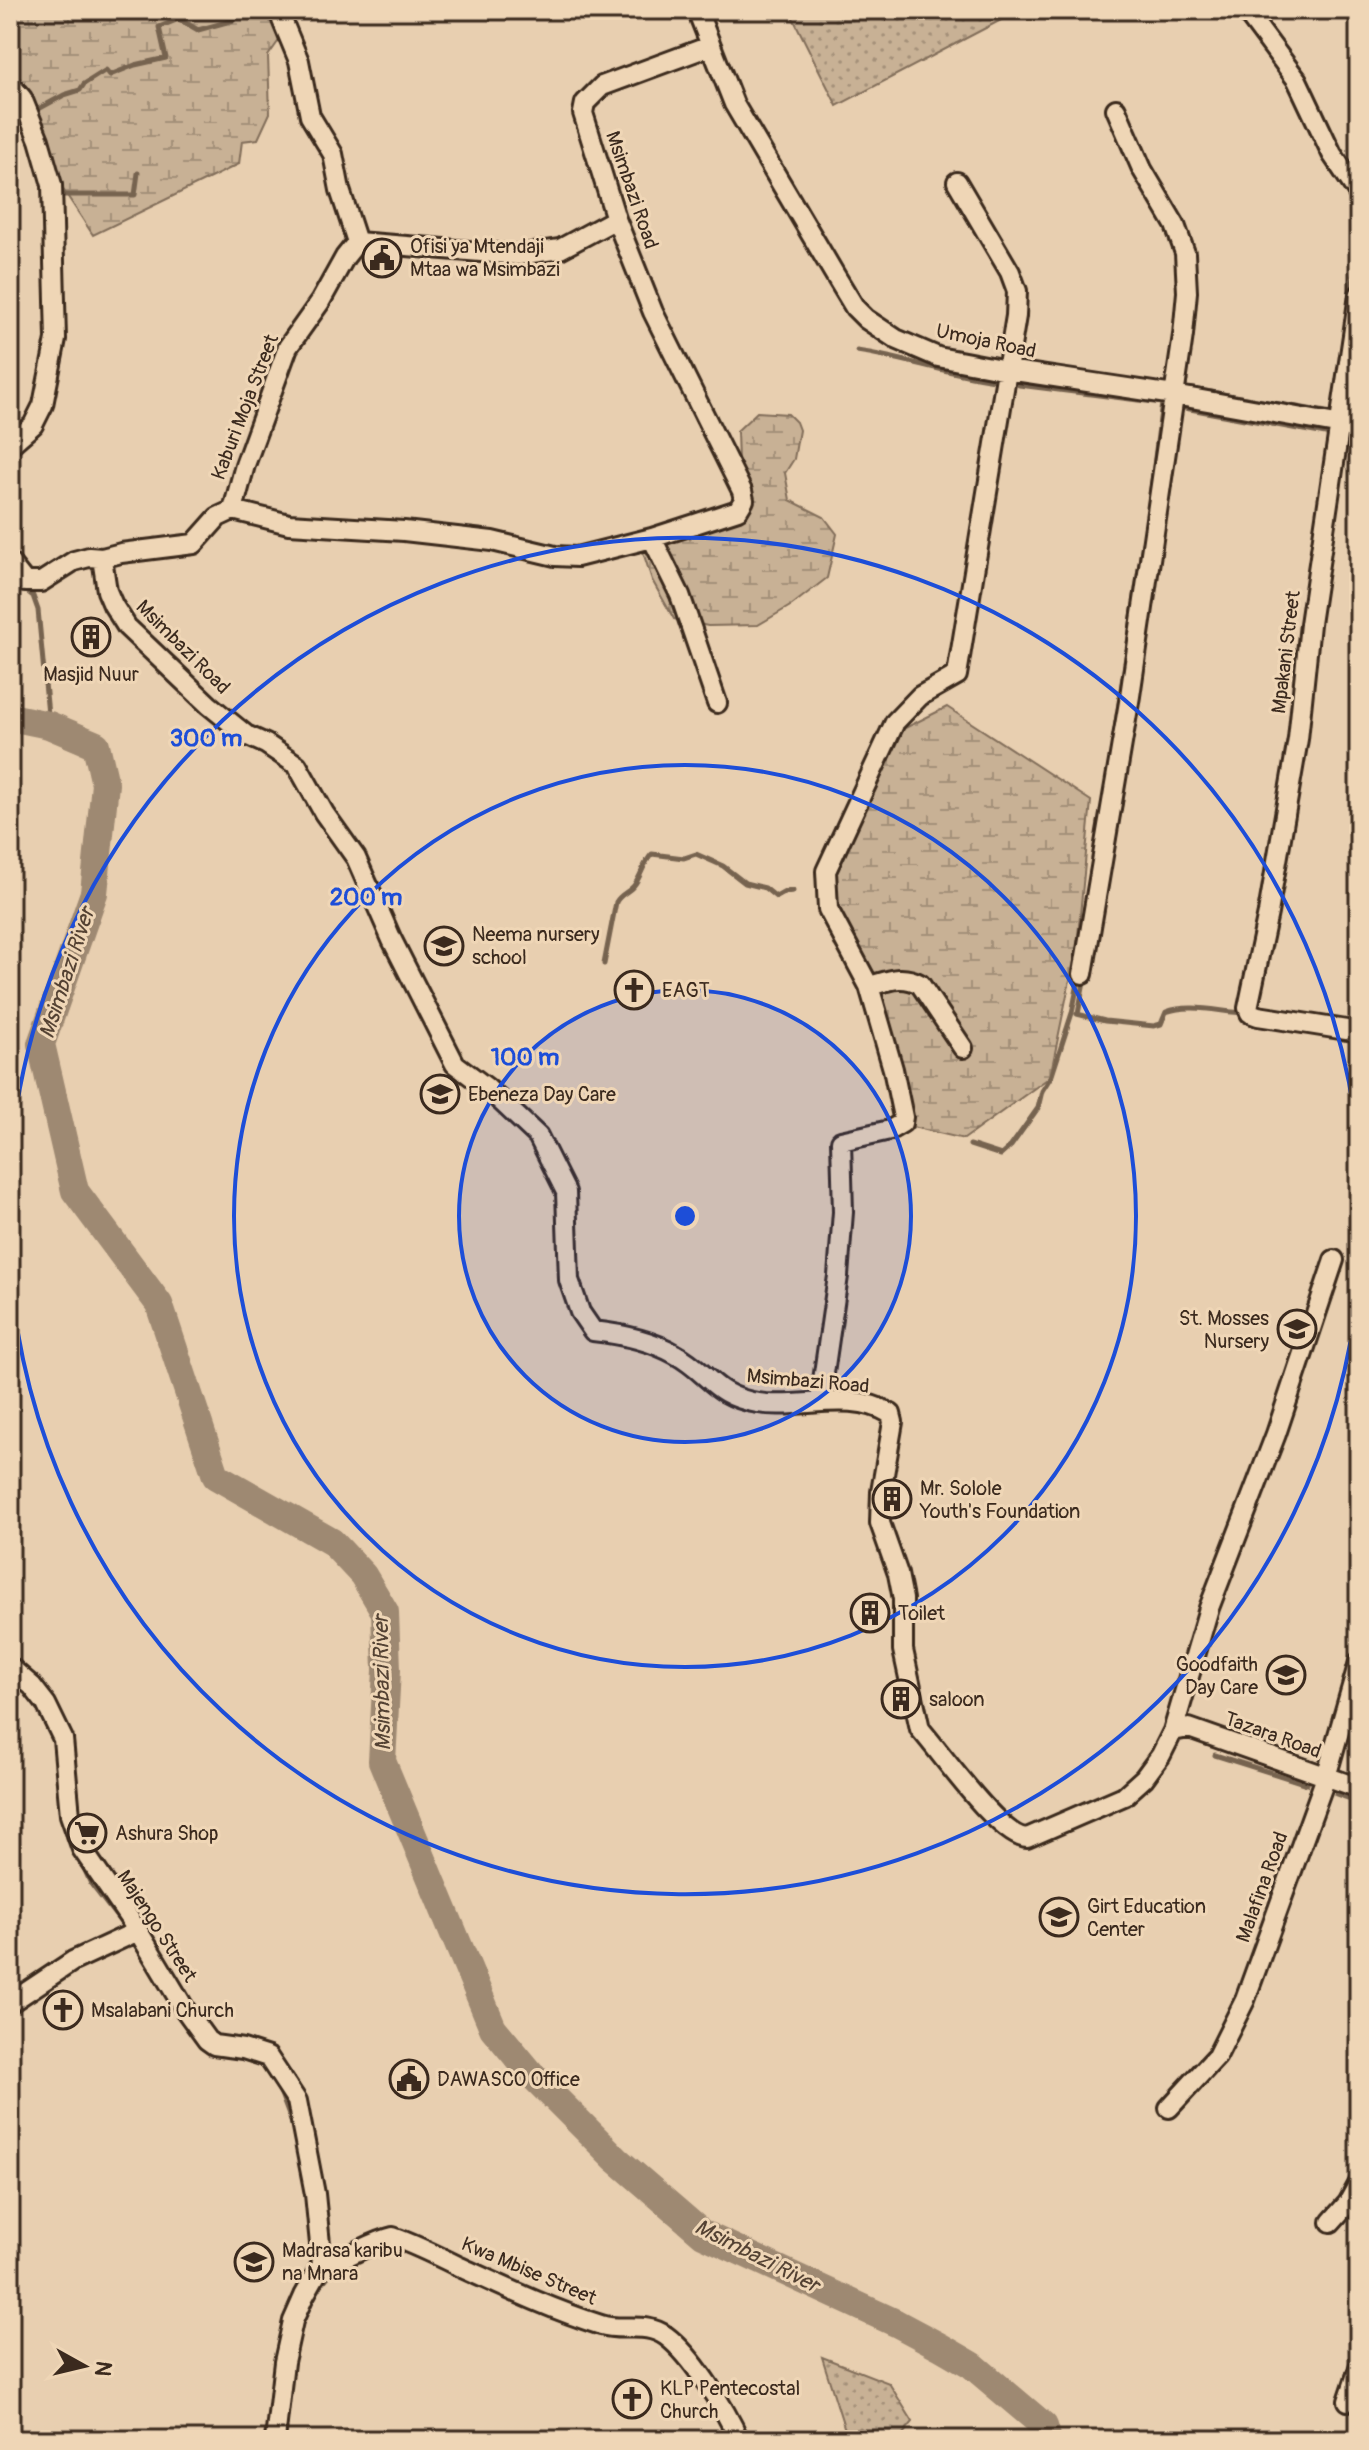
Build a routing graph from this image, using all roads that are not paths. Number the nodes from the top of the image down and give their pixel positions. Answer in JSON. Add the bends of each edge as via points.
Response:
{"nodes":[{"id":1,"x":282,"y":10,"type":"edge"},
{"id":2,"x":697,"y":10,"type":"edge"},
{"id":3,"x":1245,"y":10,"type":"edge"},
{"id":4,"x":710,"y":46,"type":"junction"},
{"id":5,"x":10,"y":84,"type":"edge"},
{"id":6,"x":1116,"y":109,"type":"dead end"},
{"id":7,"x":957,"y":182,"type":"dead end"},
{"id":8,"x":1359,"y":194,"type":"edge"},
{"id":9,"x":616,"y":219,"type":"junction"},
{"id":10,"x":357,"y":242,"type":"junction"},
{"id":11,"x":1359,"y":295,"type":"edge"},
{"id":12,"x":1007,"y":370,"type":"junction"},
{"id":13,"x":1174,"y":395,"type":"junction"},
{"id":14,"x":1339,"y":425,"type":"junction"},
{"id":15,"x":1359,"y":428,"type":"edge"},
{"id":16,"x":10,"y":445,"type":"edge"},
{"id":17,"x":233,"y":510,"type":"junction"},
{"id":18,"x":652,"y":538,"type":"junction"},
{"id":19,"x":102,"y":558,"type":"junction"},
{"id":20,"x":10,"y":563,"type":"edge"},
{"id":21,"x":717,"y":703,"type":"dead end"},
{"id":22,"x":1083,"y":974,"type":"dead end"},
{"id":23,"x":869,"y":986,"type":"junction"},
{"id":24,"x":1359,"y":1032,"type":"edge"},
{"id":25,"x":963,"y":1048,"type":"dead end"},
{"id":26,"x":1334,"y":1260,"type":"dead end"},
{"id":27,"x":820,"y":1401,"type":"junction"},
{"id":28,"x":1359,"y":1662,"type":"edge"},
{"id":29,"x":10,"y":1667,"type":"edge"},
{"id":30,"x":1173,"y":1731,"type":"junction"},
{"id":31,"x":1326,"y":1777,"type":"junction"},
{"id":32,"x":1359,"y":1788,"type":"edge"},
{"id":33,"x":138,"y":1931,"type":"junction"},
{"id":34,"x":10,"y":2003,"type":"edge"},
{"id":35,"x":1169,"y":2108,"type":"dead end"},
{"id":36,"x":1359,"y":2183,"type":"edge"},
{"id":37,"x":1331,"y":2222,"type":"dead end"},
{"id":38,"x":322,"y":2264,"type":"junction"},
{"id":39,"x":1359,"y":2368,"type":"edge"},
{"id":40,"x":1348,"y":2401,"type":"dead end"},
{"id":41,"x":275,"y":2440,"type":"edge"},
{"id":42,"x":739,"y":2440,"type":"edge"}],
"edges":[{"from":1,"to":10,"type":"street","via":[[310,116],[333,154]]},
{"from":2,"to":4,"type":"street","name":"Umoja Road"},
{"from":3,"to":8,"type":"street","via":[[1297,80],[1332,154]]},
{"from":4,"to":9,"type":"street","name":"Msimbazi Road","via":[[602,86],[585,103],[583,113]]},
{"from":4,"to":12,"type":"street","name":"Umoja Road","via":[[734,104],[855,308],[896,339],[938,357]]},
{"from":5,"to":16,"type":"street","via":[[22,98],[52,185],[55,321],[43,405],[33,425]]},
{"from":6,"to":13,"type":"street","via":[[1185,253],[1187,292]]},
{"from":7,"to":12,"type":"street","via":[[1017,291]]},
{"from":9,"to":10,"type":"street","via":[[560,249],[518,255]]},
{"from":9,"to":18,"type":"street","name":"Msimbazi Road","via":[[653,312],[744,500],[738,510]]},
{"from":10,"to":17,"type":"street","name":"Kaburi Moja Street","via":[[288,347]]},
{"from":11,"to":14,"type":"street","name":"Mpakani Street"},
{"from":12,"to":13,"type":"street","name":"Umoja Road"},
{"from":12,"to":23,"type":"street","via":[[957,675],[920,696],[895,722],[826,871],[828,909]]},
{"from":13,"to":14,"type":"street","name":"Umoja Road"},
{"from":13,"to":22,"type":"street"},
{"from":14,"to":15,"type":"street","name":"Umoja Road"},
{"from":14,"to":24,"type":"street","name":"Mpakani Street","via":[[1298,739],[1248,1008],[1250,1013]]},
{"from":17,"to":18,"type":"street","name":"Msimbazi Road","via":[[289,524],[492,541],[555,556],[577,557]]},
{"from":17,"to":19,"type":"street","via":[[218,517],[194,544]]},
{"from":18,"to":21,"type":"street","via":[[680,595]]},
{"from":19,"to":20,"type":"street","via":[[74,561],[41,582],[25,582]]},
{"from":19,"to":27,"type":"street","name":"Msimbazi Road","via":[[107,591],[127,627],[209,705],[297,765],[356,858],[455,1064],[538,1136],[566,1192],[569,1280],[593,1331],[676,1354],[720,1391],[738,1398],[760,1403]]},
{"from":23,"to":25,"type":"street","via":[[899,977],[920,984]]},
{"from":23,"to":27,"type":"street","via":[[902,1123],[841,1141],[838,1276]]},
{"from":26,"to":30,"type":"street","via":[[1276,1434],[1209,1608]]},
{"from":27,"to":30,"type":"street","name":"Msimbazi Road","via":[[853,1403],[892,1417],[880,1523],[903,1599],[903,1650],[915,1714],[920,1729],[999,1824],[1027,1838],[1124,1796],[1144,1778]]},
{"from":28,"to":31,"type":"street","name":"Malafina Road"},
{"from":29,"to":33,"type":"street","name":"Majengo Street","via":[[32,1686],[56,1724],[66,1754],[70,1815],[82,1849]]},
{"from":30,"to":31,"type":"street","name":"Tazara Road","via":[[1189,1728]]},
{"from":31,"to":32,"type":"street","name":"Tazara Road"},
{"from":31,"to":35,"type":"street","name":"Malafina Road","via":[[1231,2031],[1217,2056]]},
{"from":33,"to":34,"type":"street","via":[[73,1961]]},
{"from":33,"to":38,"type":"street","name":"Majengo Street","via":[[207,2040],[268,2057],[297,2101]]},
{"from":36,"to":37,"type":"street"},
{"from":38,"to":41,"type":"street","via":[[291,2330]]},
{"from":38,"to":42,"type":"street","name":"Kwa Mbise Street","via":[[393,2237],[550,2307],[601,2325],[640,2325],[664,2334],[730,2418]]},
{"from":39,"to":40,"type":"street"}]}
